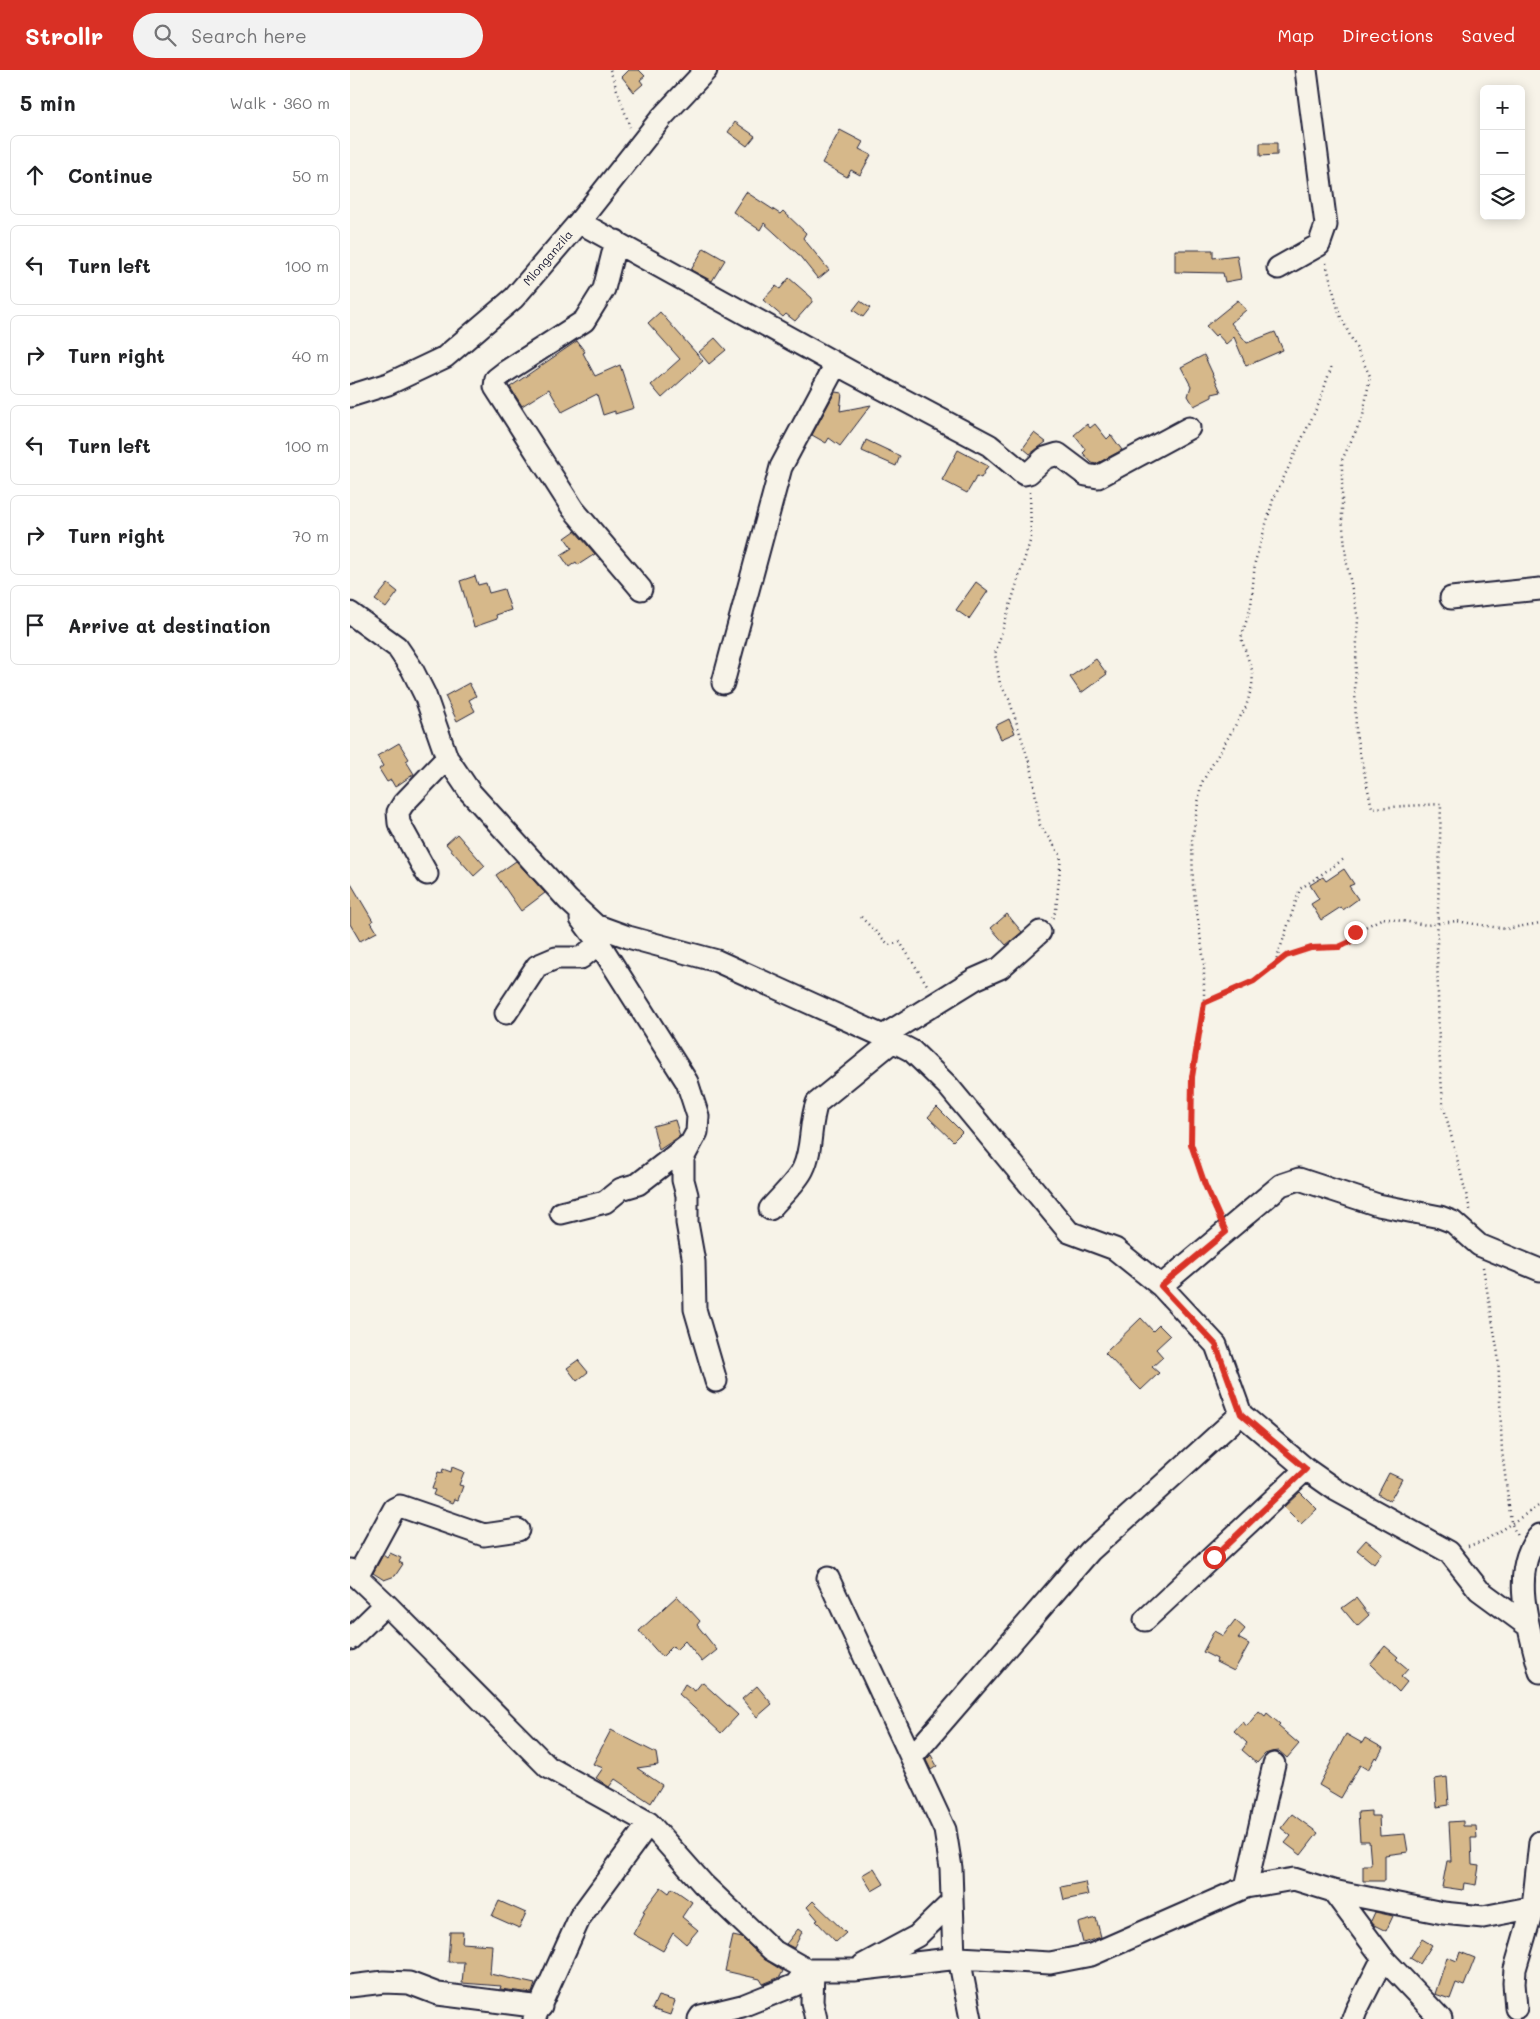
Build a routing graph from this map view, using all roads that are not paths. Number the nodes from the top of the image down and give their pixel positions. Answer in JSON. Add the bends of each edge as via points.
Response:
{"nodes":[{"id":1,"x":706,"y":70,"type":"edge"},
{"id":2,"x":1306,"y":70,"type":"edge"},
{"id":3,"x":580,"y":222,"type":"junction"},
{"id":4,"x":616,"y":242,"type":"junction"},
{"id":5,"x":1278,"y":268,"type":"dead end"},
{"id":6,"x":836,"y":364,"type":"junction"},
{"id":7,"x":350,"y":396,"type":"edge"},
{"id":8,"x":1189,"y":428,"type":"dead end"},
{"id":9,"x":1540,"y":588,"type":"edge"},
{"id":10,"x":641,"y":589,"type":"dead end"},
{"id":11,"x":1451,"y":598,"type":"dead end"},
{"id":12,"x":350,"y":613,"type":"edge"},
{"id":13,"x":723,"y":683,"type":"dead end"},
{"id":14,"x":447,"y":758,"type":"junction"},
{"id":15,"x":427,"y":874,"type":"dead end"},
{"id":16,"x":568,"y":900,"type":"junction"},
{"id":17,"x":1040,"y":932,"type":"road end"},
{"id":18,"x":599,"y":943,"type":"junction"},
{"id":19,"x":506,"y":1013,"type":"dead end"},
{"id":20,"x":888,"y":1038,"type":"junction"},
{"id":21,"x":690,"y":1143,"type":"junction"},
{"id":22,"x":770,"y":1209,"type":"dead end"},
{"id":23,"x":561,"y":1213,"type":"dead end"},
{"id":24,"x":1540,"y":1270,"type":"edge"},
{"id":25,"x":1161,"y":1286,"type":"junction"},
{"id":26,"x":716,"y":1381,"type":"dead end"},
{"id":27,"x":1241,"y":1414,"type":"junction"},
{"id":28,"x":1306,"y":1469,"type":"junction"},
{"id":29,"x":518,"y":1530,"type":"dead end"},
{"id":30,"x":1540,"y":1535,"type":"edge"},
{"id":31,"x":353,"y":1574,"type":"edge"},
{"id":32,"x":828,"y":1578,"type":"dead end"},
{"id":33,"x":386,"y":1604,"type":"junction"},
{"id":34,"x":1145,"y":1620,"type":"dead end"},
{"id":35,"x":1528,"y":1626,"type":"junction"},
{"id":36,"x":350,"y":1639,"type":"edge"},
{"id":37,"x":1540,"y":1672,"type":"edge"},
{"id":38,"x":912,"y":1757,"type":"junction"},
{"id":39,"x":1274,"y":1764,"type":"dead end"},
{"id":40,"x":649,"y":1822,"type":"junction"},
{"id":41,"x":1540,"y":1842,"type":"edge"},
{"id":42,"x":1246,"y":1887,"type":"junction"},
{"id":43,"x":1333,"y":1891,"type":"junction"},
{"id":44,"x":952,"y":1902,"type":"junction"},
{"id":45,"x":1536,"y":1906,"type":"edge"},
{"id":46,"x":957,"y":1958,"type":"junction"},
{"id":47,"x":1382,"y":1958,"type":"junction"},
{"id":48,"x":810,"y":1970,"type":"junction"},
{"id":49,"x":854,"y":1970,"type":"junction"},
{"id":50,"x":350,"y":1986,"type":"edge"},
{"id":51,"x":1516,"y":2008,"type":"dead end"},
{"id":52,"x":537,"y":2013,"type":"edge"},
{"id":53,"x":698,"y":2019,"type":"edge"},
{"id":54,"x":816,"y":2019,"type":"edge"},
{"id":55,"x":970,"y":2019,"type":"edge"},
{"id":56,"x":1354,"y":2019,"type":"edge"},
{"id":57,"x":1441,"y":2019,"type":"edge"}],
"edges":[{"from":1,"to":3,"type":"street","name":"Mlonganzila","via":[[637,147]]},
{"from":2,"to":5,"type":"street","via":[[1326,225],[1319,245]]},
{"from":3,"to":4,"type":"street"},
{"from":3,"to":7,"type":"street","name":"Mlonganzila","via":[[514,298],[445,357],[388,384]]},
{"from":4,"to":6,"type":"street"},
{"from":4,"to":10,"type":"street","via":[[604,289],[584,321],[496,378],[495,387],[574,509]]},
{"from":6,"to":8,"type":"street","via":[[989,445],[1024,474],[1045,458],[1058,454],[1086,476],[1098,477]]},
{"from":6,"to":13,"type":"street","via":[[781,467]]},
{"from":9,"to":11,"type":"street"},
{"from":12,"to":14,"type":"street","via":[[397,647],[412,669],[425,695]]},
{"from":14,"to":15,"type":"street","via":[[398,812]]},
{"from":14,"to":16,"type":"street","via":[[470,792]]},
{"from":16,"to":18,"type":"street"},
{"from":16,"to":20,"type":"street","via":[[595,925],[717,961]]},
{"from":17,"to":20,"type":"street","via":[[1000,968],[937,1002]]},
{"from":18,"to":19,"type":"street","via":[[581,958],[556,958],[537,966]]},
{"from":18,"to":21,"type":"street","via":[[687,1082],[698,1116],[697,1132]]},
{"from":20,"to":22,"type":"street","via":[[817,1103],[803,1169]]},
{"from":20,"to":25,"type":"street","via":[[912,1051],[948,1086],[1069,1232],[1115,1249]]},
{"from":21,"to":23,"type":"street","via":[[638,1184],[621,1189],[604,1202]]},
{"from":21,"to":26,"type":"street","via":[[683,1158],[683,1180],[687,1195],[686,1223],[694,1262],[695,1309]]},
{"from":24,"to":25,"type":"street","via":[[1479,1244],[1453,1222],[1440,1217],[1378,1205],[1298,1179],[1281,1185]]},
{"from":25,"to":27,"type":"street","via":[[1216,1345]]},
{"from":27,"to":28,"type":"street"},
{"from":27,"to":38,"type":"street","via":[[1090,1551]]},
{"from":28,"to":34,"type":"street"},
{"from":28,"to":35,"type":"street","via":[[1336,1490],[1449,1552],[1478,1590]]},
{"from":29,"to":31,"type":"street","via":[[484,1534],[400,1506],[394,1509]]},
{"from":30,"to":35,"type":"street","via":[[1526,1558],[1523,1583]]},
{"from":31,"to":33,"type":"street"},
{"from":32,"to":38,"type":"street"},
{"from":33,"to":36,"type":"street"},
{"from":33,"to":40,"type":"street","via":[[548,1766]]},
{"from":35,"to":37,"type":"street"},
{"from":38,"to":44,"type":"street","via":[[945,1830]]},
{"from":39,"to":42,"type":"street"},
{"from":40,"to":48,"type":"street","via":[[703,1884],[772,1950]]},
{"from":40,"to":52,"type":"street","via":[[580,1917]]},
{"from":41,"to":45,"type":"street"},
{"from":42,"to":43,"type":"street","via":[[1294,1879]]},
{"from":42,"to":46,"type":"street","via":[[1091,1955],[1050,1963]]},
{"from":43,"to":45,"type":"street","via":[[1443,1913],[1483,1917]]},
{"from":43,"to":47,"type":"street"},
{"from":44,"to":46,"type":"street"},
{"from":44,"to":49,"type":"street","via":[[917,1936]]},
{"from":45,"to":51,"type":"street","via":[[1515,1970]]},
{"from":46,"to":49,"type":"street"},
{"from":46,"to":55,"type":"street"},
{"from":47,"to":56,"type":"street"},
{"from":47,"to":57,"type":"street"},
{"from":48,"to":49,"type":"street"},
{"from":48,"to":53,"type":"street","via":[[795,1985]]},
{"from":48,"to":54,"type":"street"},
{"from":50,"to":52,"type":"street","via":[[409,1983],[438,1994]]}]}
